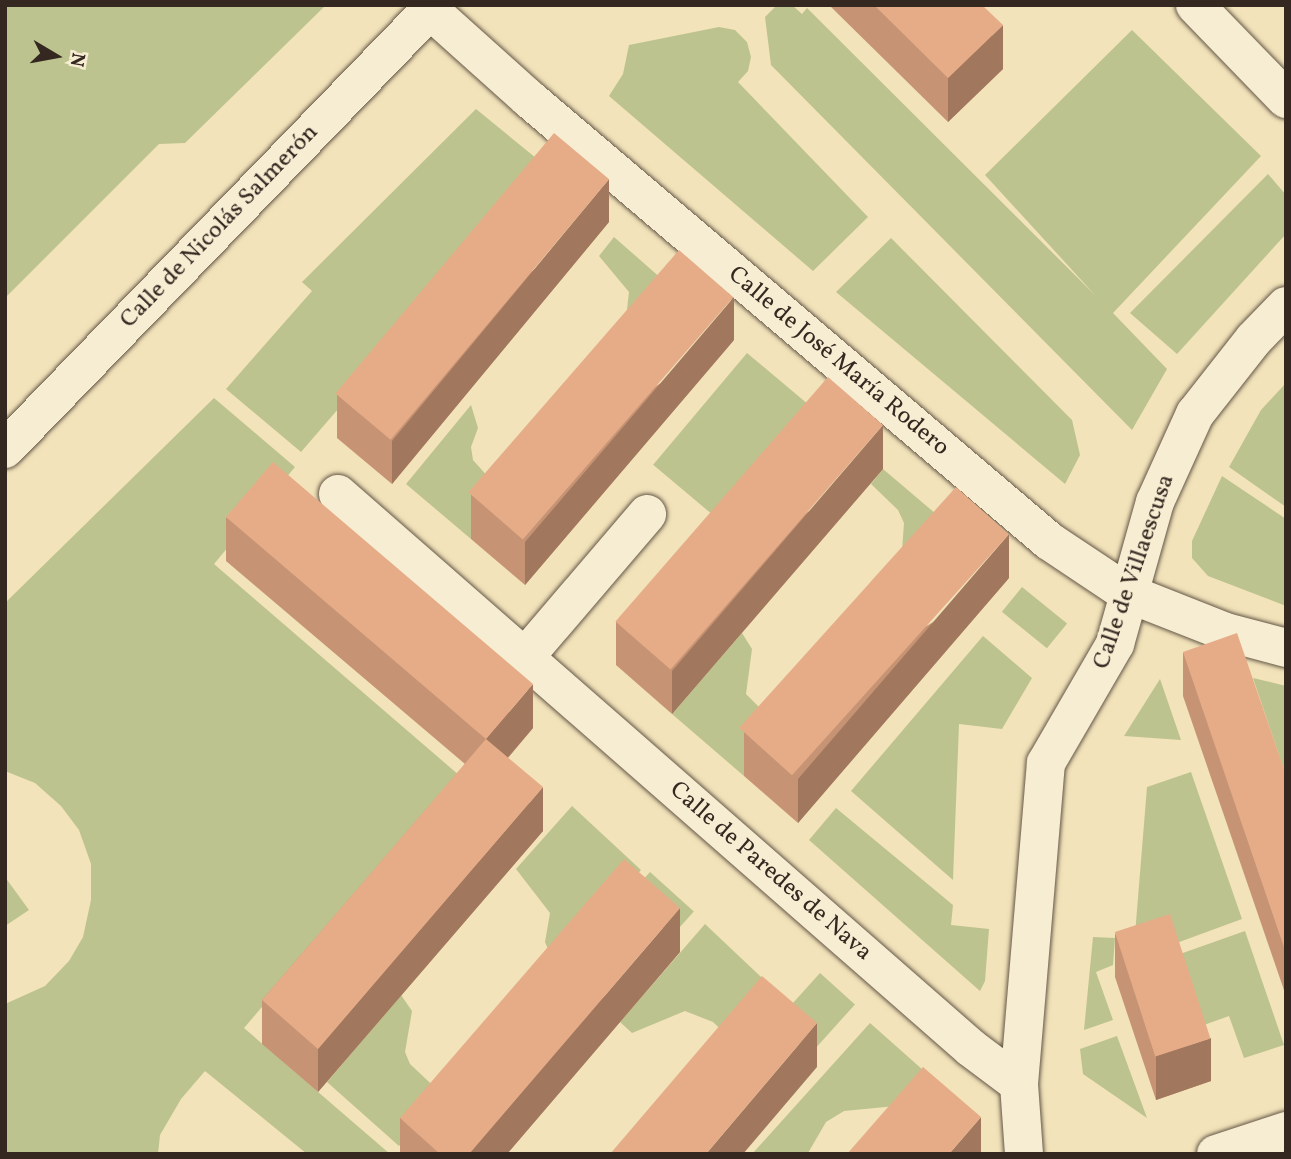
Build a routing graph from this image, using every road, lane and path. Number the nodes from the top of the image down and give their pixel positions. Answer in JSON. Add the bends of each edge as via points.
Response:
{"nodes":[{"id":1,"x":1195,"y":5,"type":"edge"},
{"id":2,"x":433,"y":7,"type":"edge"},
{"id":3,"x":1286,"y":99,"type":"edge"},
{"id":4,"x":1286,"y":306,"type":"edge"},
{"id":5,"x":5,"y":449,"type":"edge"},
{"id":6,"x":338,"y":494,"type":"dead end"},
{"id":7,"x":647,"y":514,"type":"dead end"},
{"id":8,"x":1127,"y":593,"type":"junction"},
{"id":9,"x":1286,"y":648,"type":"edge"},
{"id":10,"x":525,"y":657,"type":"junction"},
{"id":11,"x":1019,"y":1084,"type":"junction"},
{"id":12,"x":1286,"y":1131,"type":"edge"},
{"id":13,"x":1024,"y":1154,"type":"edge"},
{"id":14,"x":1216,"y":1154,"type":"edge"}],
"edges":[{"from":1,"to":3,"type":"street"},
{"from":2,"to":5,"type":"street","name":"Calle de Nicolás Salmerón"},
{"from":2,"to":8,"type":"street","name":"Calle de José María Rodero","via":[[538,107],[1049,541]]},
{"from":4,"to":8,"type":"street","name":"Calle de Villaescusa","via":[[1195,414],[1155,502]]},
{"from":6,"to":10,"type":"street","name":"Calle de Paredes de Nava"},
{"from":7,"to":10,"type":"street"},
{"from":8,"to":9,"type":"street","name":"Calle de José María Rodero","via":[[1226,632]]},
{"from":8,"to":11,"type":"street","name":"Calle de Villaescusa","via":[[1105,665],[1046,763]]},
{"from":10,"to":11,"type":"street","name":"Calle de Paredes de Nava","via":[[964,1042]]},
{"from":11,"to":13,"type":"street","name":"Calle de Villaescusa"},
{"from":12,"to":14,"type":"street"}]}
